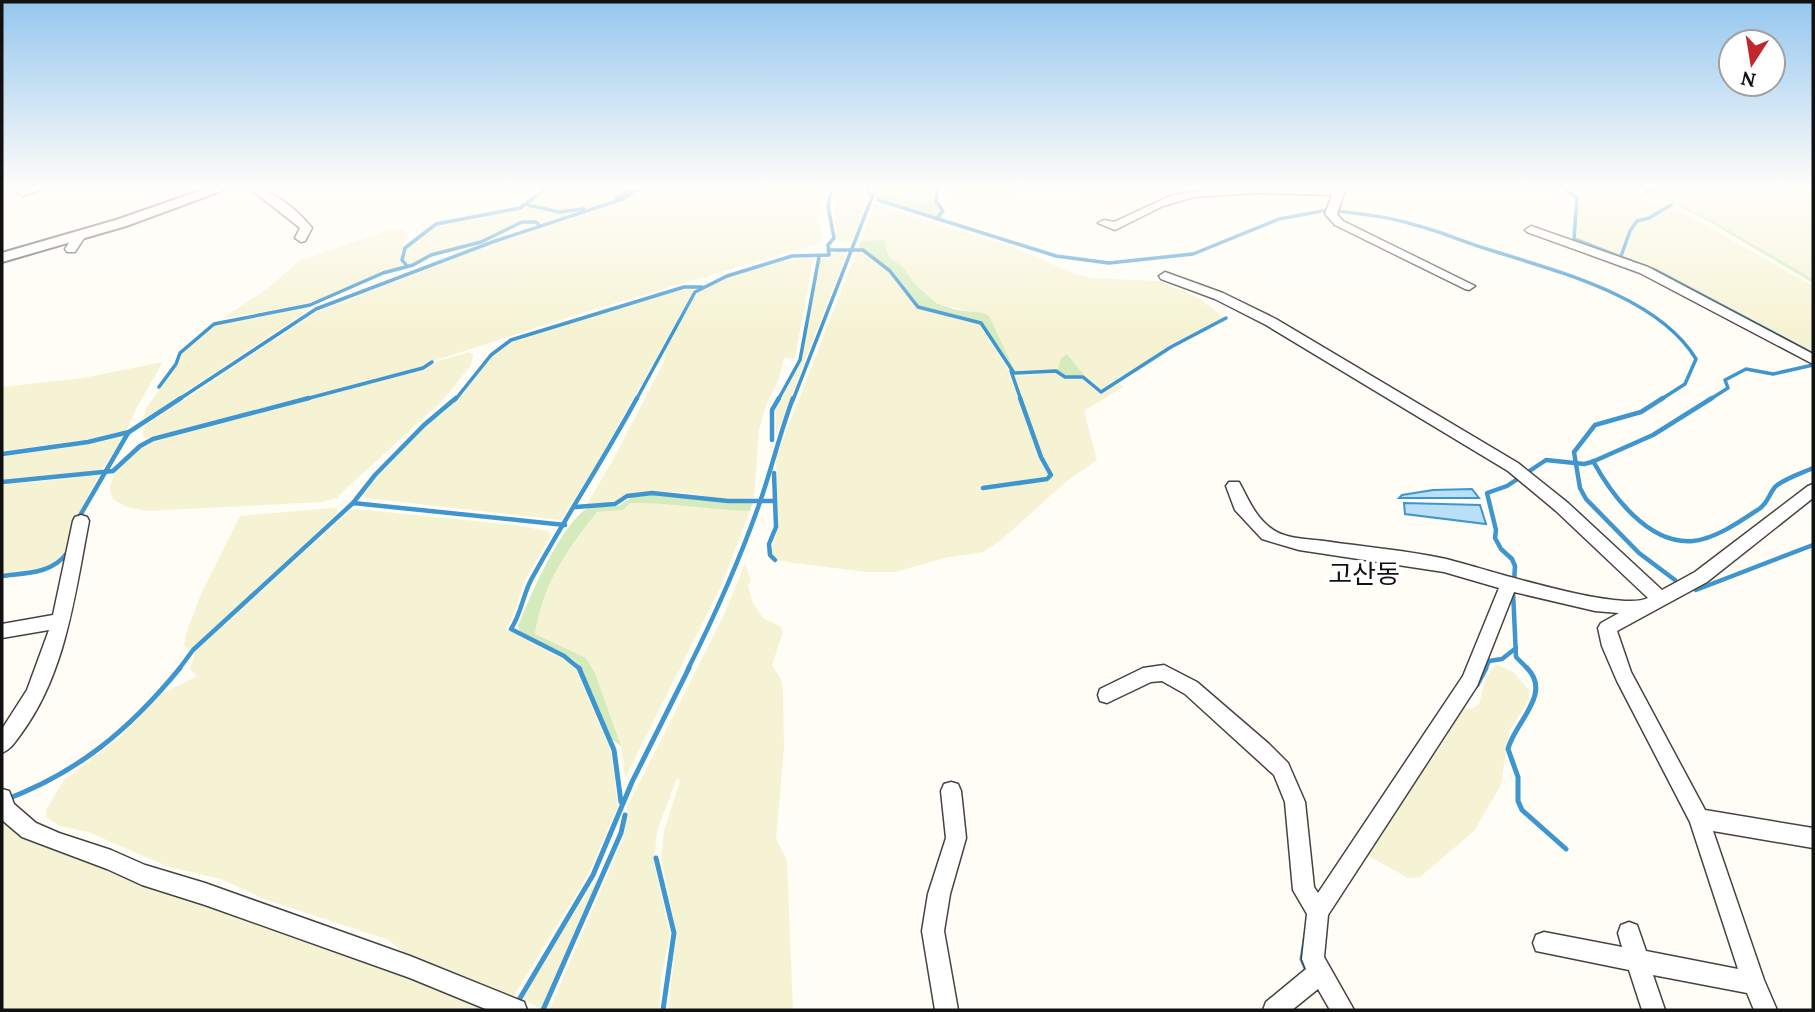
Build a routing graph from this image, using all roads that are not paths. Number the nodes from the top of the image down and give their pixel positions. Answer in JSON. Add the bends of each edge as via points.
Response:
{"nodes":[{"id":1,"x":303,"y":234,"type":"edge"},
{"id":2,"x":1357,"y":234,"type":"edge"},
{"id":3,"x":1543,"y":234,"type":"edge"},
{"id":4,"x":80,"y":235,"type":"joint"},
{"id":5,"x":301,"y":238,"type":"dead end"},
{"id":6,"x":71,"y":248,"type":"dead end"},
{"id":7,"x":2,"y":258,"type":"edge"},
{"id":8,"x":1165,"y":276,"type":"dead end"},
{"id":9,"x":1469,"y":286,"type":"dead end"},
{"id":10,"x":1813,"y":360,"type":"edge"},
{"id":11,"x":1234,"y":486,"type":"dead end"},
{"id":12,"x":1813,"y":490,"type":"edge"},
{"id":13,"x":81,"y":521,"type":"dead end"},
{"id":14,"x":1509,"y":584,"type":"junction"},
{"id":15,"x":1662,"y":600,"type":"junction"},
{"id":16,"x":1640,"y":608,"type":"junction"},
{"id":17,"x":61,"y":621,"type":"junction"},
{"id":18,"x":2,"y":631,"type":"edge"},
{"id":19,"x":1107,"y":695,"type":"dead end"},
{"id":20,"x":2,"y":744,"type":"edge"},
{"id":21,"x":951,"y":791,"type":"dead end"},
{"id":22,"x":2,"y":798,"type":"edge"},
{"id":23,"x":1699,"y":819,"type":"junction"},
{"id":24,"x":1813,"y":838,"type":"edge"},
{"id":25,"x":1318,"y":912,"type":"junction"},
{"id":26,"x":1629,"y":933,"type":"dead end"},
{"id":27,"x":1544,"y":943,"type":"dead end"},
{"id":28,"x":1638,"y":963,"type":"junction"},
{"id":29,"x":1319,"y":973,"type":"junction"},
{"id":30,"x":1754,"y":984,"type":"junction"},
{"id":31,"x":516,"y":1010,"type":"edge"},
{"id":32,"x":946,"y":1010,"type":"edge"},
{"id":33,"x":1274,"y":1010,"type":"edge"},
{"id":34,"x":1343,"y":1010,"type":"edge"},
{"id":35,"x":1653,"y":1010,"type":"edge"},
{"id":36,"x":1766,"y":1010,"type":"edge"}],
"edges":[{"from":1,"to":5,"type":"street"},
{"from":2,"to":9,"type":"street"},
{"from":3,"to":10,"type":"street","via":[[1644,270]]},
{"from":4,"to":6,"type":"street"},
{"from":4,"to":7,"type":"street"},
{"from":8,"to":15,"type":"street","via":[[1271,322],[1513,467]]},
{"from":11,"to":14,"type":"street","via":[[1241,506],[1268,535],[1299,544],[1444,565]]},
{"from":12,"to":15,"type":"street","via":[[1701,577]]},
{"from":13,"to":17,"type":"street"},
{"from":14,"to":16,"type":"street","via":[[1595,604]]},
{"from":14,"to":25,"type":"street","via":[[1471,680]]},
{"from":15,"to":16,"type":"street"},
{"from":16,"to":23,"type":"street","via":[[1607,628],[1611,646]]},
{"from":17,"to":18,"type":"street"},
{"from":17,"to":20,"type":"street","via":[[40,682]]},
{"from":19,"to":25,"type":"street","via":[[1149,674],[1164,673],[1191,688],[1262,750],[1280,769],[1295,802],[1304,890]]},
{"from":21,"to":32,"type":"street","via":[[956,838],[933,931]]},
{"from":22,"to":31,"type":"street","via":[[5,810],[29,831],[410,967]]},
{"from":23,"to":24,"type":"street"},
{"from":23,"to":30,"type":"street"},
{"from":25,"to":29,"type":"street","via":[[1313,959]]},
{"from":26,"to":28,"type":"street"},
{"from":27,"to":28,"type":"street"},
{"from":28,"to":30,"type":"street"},
{"from":28,"to":35,"type":"street"},
{"from":29,"to":33,"type":"street"},
{"from":29,"to":34,"type":"street"},
{"from":30,"to":36,"type":"street"}]}
